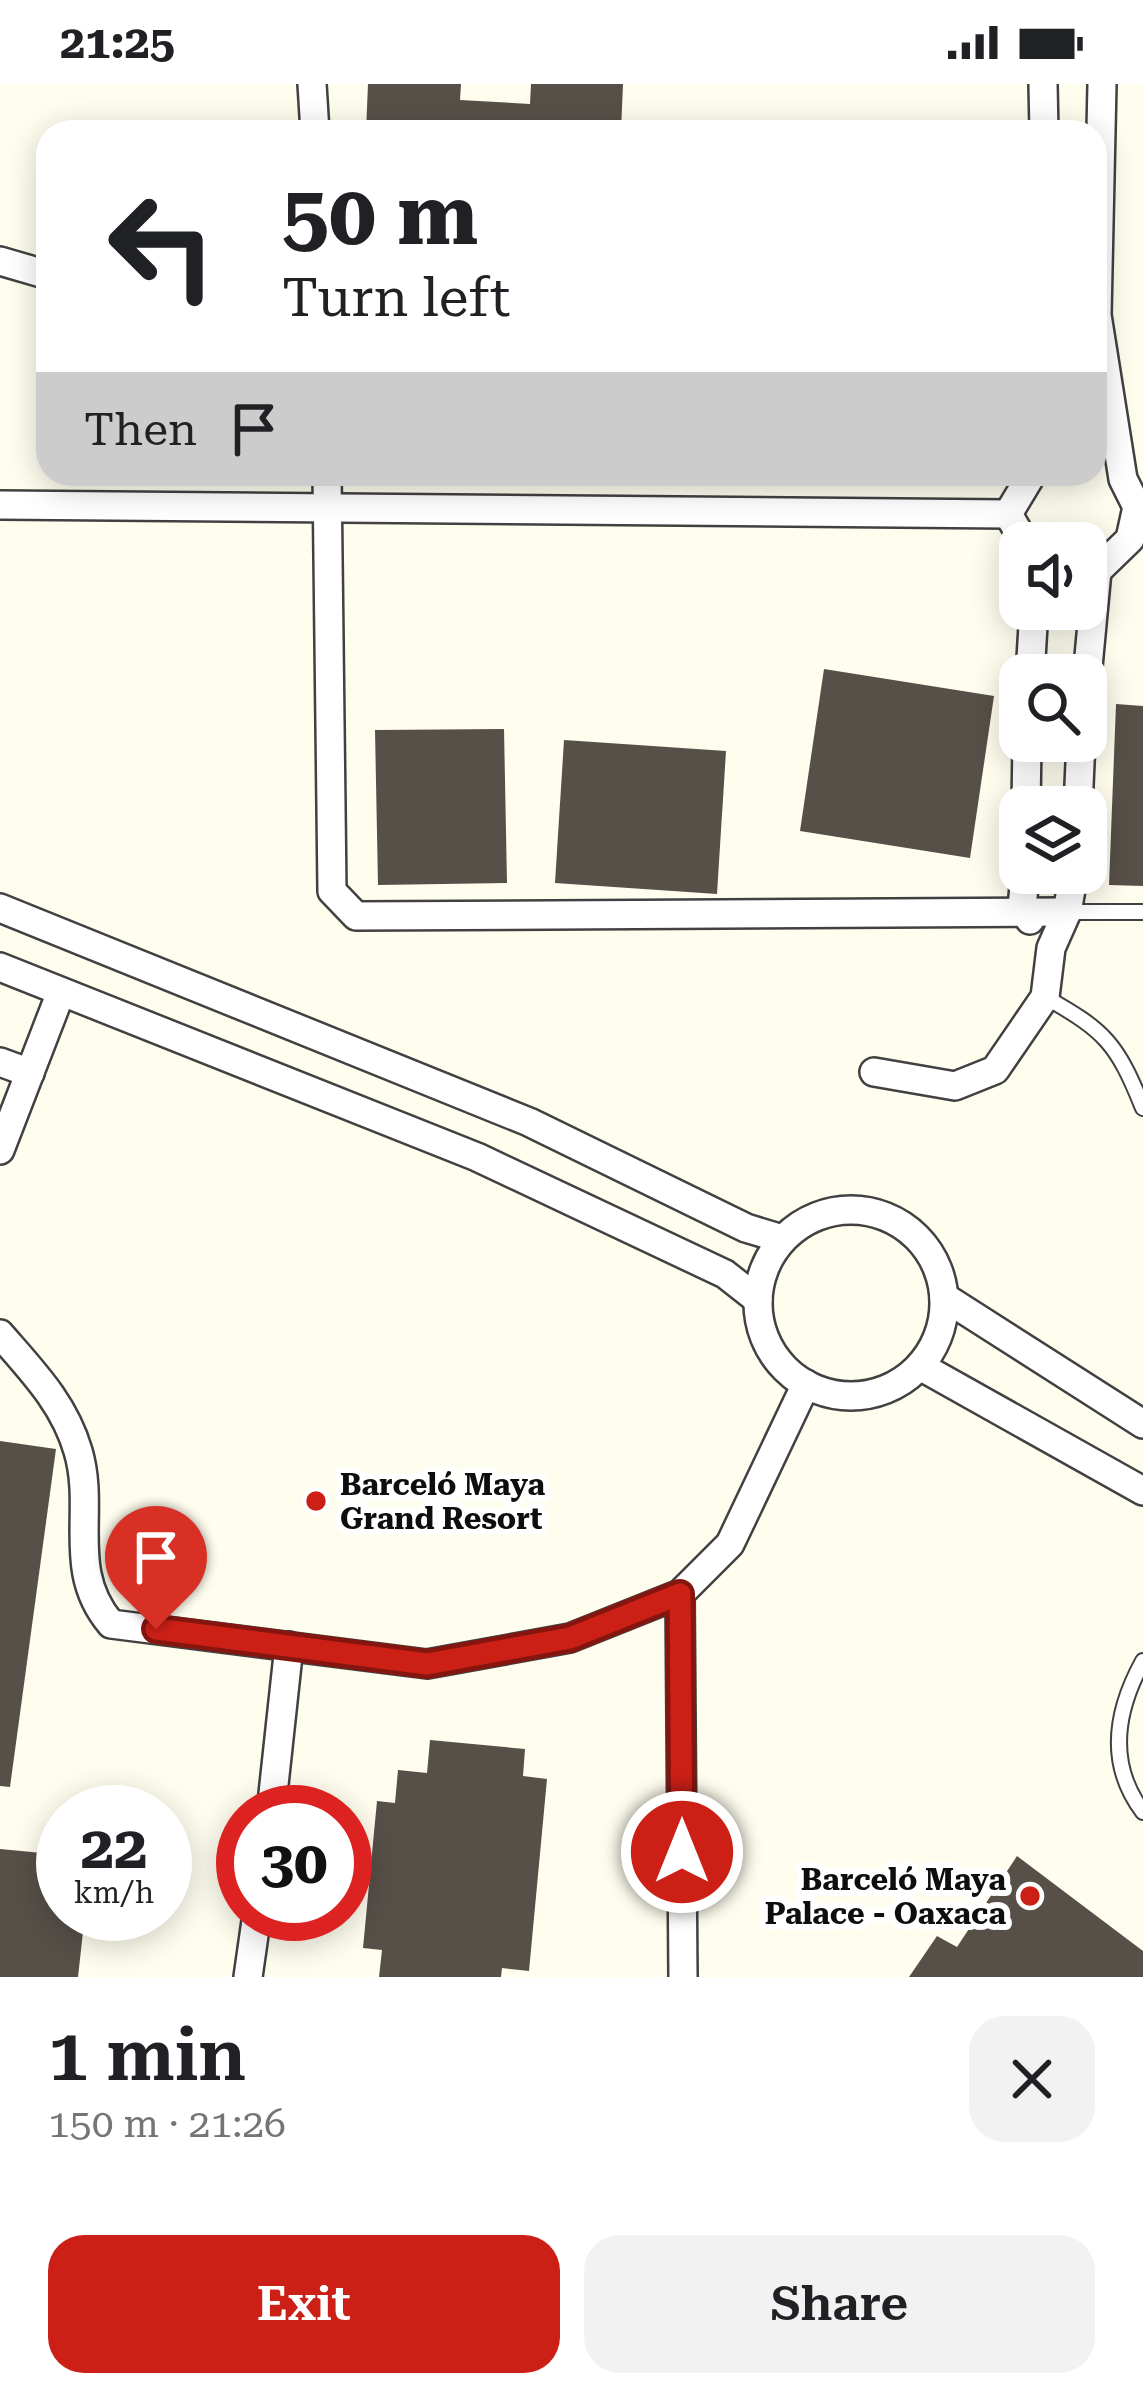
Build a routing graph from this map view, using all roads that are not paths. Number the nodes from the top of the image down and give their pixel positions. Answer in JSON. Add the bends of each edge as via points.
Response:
{"nodes":[{"id":1,"x":312,"y":84,"type":"edge"},
{"id":2,"x":1043,"y":84,"type":"edge"},
{"id":3,"x":1102,"y":84,"type":"edge"},
{"id":4,"x":314,"y":120,"type":"edge"},
{"id":5,"x":1044,"y":120,"type":"edge"},
{"id":6,"x":1101,"y":120,"type":"edge"},
{"id":7,"x":0,"y":261,"type":"edge"},
{"id":8,"x":36,"y":272,"type":"edge"},
{"id":9,"x":1107,"y":378,"type":"edge"},
{"id":10,"x":1107,"y":468,"type":"edge"},
{"id":11,"x":1123,"y":479,"type":"junction"},
{"id":12,"x":327,"y":486,"type":"edge"},
{"id":13,"x":1025,"y":486,"type":"edge"},
{"id":14,"x":328,"y":504,"type":"junction"},
{"id":15,"x":0,"y":505,"type":"edge"},
{"id":16,"x":1140,"y":507,"type":"edge"},
{"id":17,"x":1008,"y":514,"type":"junction"},
{"id":18,"x":1013,"y":522,"type":"edge"},
{"id":19,"x":1107,"y":558,"type":"edge"},
{"id":20,"x":1023,"y":894,"type":"edge"},
{"id":21,"x":1070,"y":894,"type":"edge"},
{"id":22,"x":0,"y":908,"type":"edge"},
{"id":23,"x":1022,"y":909,"type":"junction"},
{"id":24,"x":1067,"y":912,"type":"junction"},
{"id":25,"x":1143,"y":913,"type":"edge"},
{"id":26,"x":27,"y":920,"type":"junction"},
{"id":27,"x":1051,"y":948,"type":"junction"},
{"id":28,"x":8,"y":970,"type":"edge"},
{"id":29,"x":61,"y":992,"type":"junction"},
{"id":30,"x":1045,"y":997,"type":"junction"},
{"id":31,"x":0,"y":1063,"type":"edge"},
{"id":32,"x":874,"y":1072,"type":"dead end"},
{"id":33,"x":30,"y":1073,"type":"junction"},
{"id":34,"x":1143,"y":1108,"type":"edge"},
{"id":35,"x":0,"y":1150,"type":"edge"},
{"id":36,"x":782,"y":1239,"type":"junction"},
{"id":37,"x":944,"y":1297,"type":"junction"},
{"id":38,"x":758,"y":1300,"type":"junction"},
{"id":39,"x":0,"y":1334,"type":"edge"},
{"id":40,"x":920,"y":1366,"type":"junction"},
{"id":41,"x":806,"y":1384,"type":"junction"},
{"id":42,"x":1143,"y":1424,"type":"edge"},
{"id":43,"x":1143,"y":1491,"type":"edge"},
{"id":44,"x":680,"y":1594,"type":"junction"},
{"id":45,"x":290,"y":1646,"type":"junction"},
{"id":46,"x":1143,"y":1660,"type":"edge"},
{"id":47,"x":275,"y":1785,"type":"edge"},
{"id":48,"x":1143,"y":1812,"type":"edge"},
{"id":49,"x":253,"y":1941,"type":"edge"},
{"id":50,"x":248,"y":1977,"type":"edge"},
{"id":51,"x":683,"y":1977,"type":"edge"}],
"edges":[{"from":1,"to":4,"type":"street"},
{"from":2,"to":5,"type":"street"},
{"from":3,"to":6,"type":"street"},
{"from":7,"to":8,"type":"street"},
{"from":9,"to":11,"type":"street"},
{"from":10,"to":11,"type":"street"},
{"from":11,"to":16,"type":"street"},
{"from":12,"to":14,"type":"street"},
{"from":13,"to":17,"type":"street"},
{"from":14,"to":15,"type":"street"},
{"from":14,"to":17,"type":"street"},
{"from":14,"to":23,"type":"street","via":[[332,891],[356,916]]},
{"from":16,"to":19,"type":"street","via":[[1130,539]]},
{"from":17,"to":18,"type":"street"},
{"from":20,"to":23,"type":"street"},
{"from":21,"to":24,"type":"street"},
{"from":22,"to":26,"type":"street"},
{"from":23,"to":24,"type":"street"},
{"from":23,"to":27,"type":"street"},
{"from":24,"to":25,"type":"lane"},
{"from":24,"to":27,"type":"street"},
{"from":26,"to":28,"type":"street"},
{"from":26,"to":36,"type":"street","via":[[530,1122]]},
{"from":27,"to":30,"type":"street"},
{"from":28,"to":29,"type":"street"},
{"from":29,"to":33,"type":"street"},
{"from":29,"to":38,"type":"street","via":[[477,1157],[724,1274]]},
{"from":30,"to":32,"type":"street","via":[[995,1070],[956,1086]]},
{"from":30,"to":34,"type":"lane","via":[[1109,1038]]},
{"from":31,"to":33,"type":"street"},
{"from":33,"to":35,"type":"street"},
{"from":36,"to":37,"type":"street","via":[[836,1210],[867,1211],[920,1240]]},
{"from":36,"to":38,"type":"street"},
{"from":37,"to":40,"type":"street","via":[[939,1334]]},
{"from":37,"to":42,"type":"street"},
{"from":38,"to":41,"type":"street","via":[[770,1349]]},
{"from":39,"to":45,"type":"street","via":[[60,1404],[80,1456],[85,1565],[92,1602],[111,1624]]},
{"from":40,"to":41,"type":"street","via":[[866,1395]]},
{"from":40,"to":43,"type":"street"},
{"from":41,"to":44,"type":"street","via":[[730,1544]]},
{"from":44,"to":45,"type":"street","via":[[570,1638],[427,1664]]},
{"from":44,"to":51,"type":"street"},
{"from":45,"to":47,"type":"street"},
{"from":46,"to":48,"type":"lane","via":[[1115,1735]]},
{"from":49,"to":50,"type":"street"}]}
